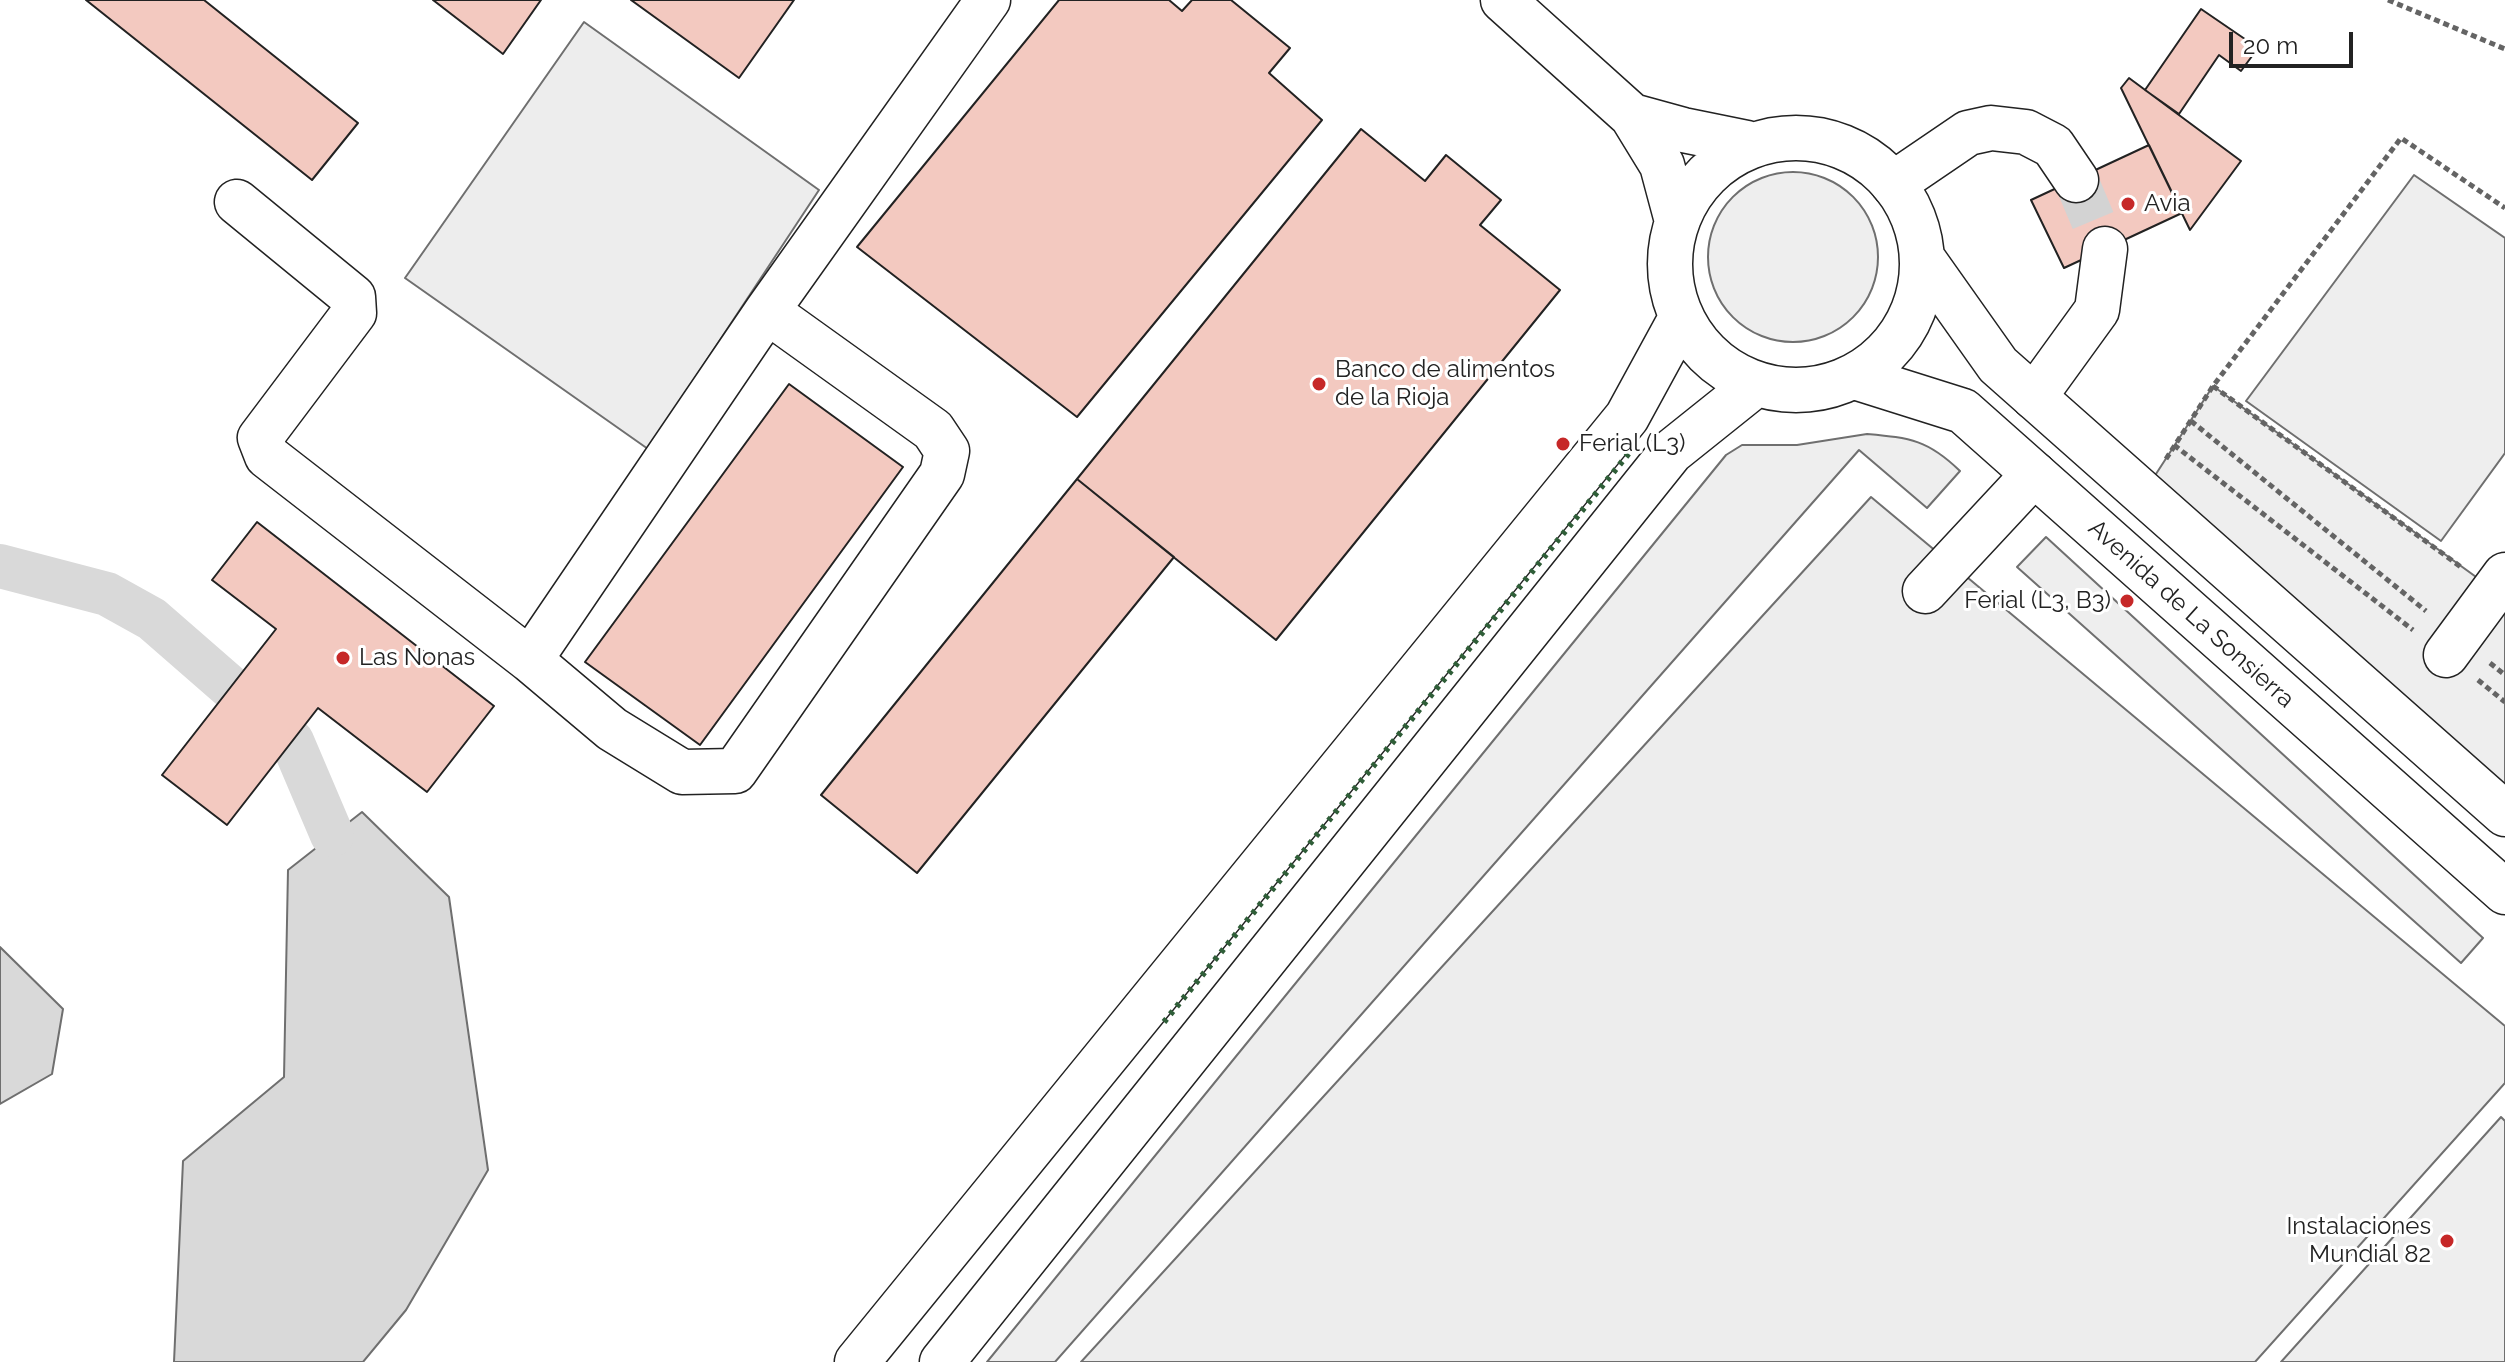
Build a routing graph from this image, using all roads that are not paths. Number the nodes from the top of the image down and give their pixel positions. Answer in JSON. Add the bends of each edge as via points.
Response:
{"nodes":[{"id":1,"x":988,"y":0,"type":"edge"},
{"id":2,"x":1503,"y":0,"type":"edge"},
{"id":3,"x":1632,"y":116,"type":"junction"},
{"id":4,"x":1747,"y":143,"type":"junction"},
{"id":5,"x":2076,"y":180,"type":"tunnel mouth"},
{"id":6,"x":1893,"y":184,"type":"junction"},
{"id":7,"x":237,"y":202,"type":"dead end"},
{"id":8,"x":1677,"y":221,"type":"junction"},
{"id":9,"x":2105,"y":249,"type":"tunnel mouth"},
{"id":10,"x":1923,"y":259,"type":"junction"},
{"id":11,"x":767,"y":311,"type":"junction"},
{"id":12,"x":1681,"y":318,"type":"junction"},
{"id":13,"x":1855,"y":377,"type":"junction"},
{"id":14,"x":1756,"y":384,"type":"junction"},
{"id":15,"x":2034,"y":397,"type":"junction"},
{"id":16,"x":2034,"y":474,"type":"junction"},
{"id":17,"x":2499,"y":583,"type":"edge"},
{"id":18,"x":1925,"y":591,"type":"dead end"},
{"id":19,"x":2452,"y":646,"type":"road end"},
{"id":20,"x":530,"y":660,"type":"junction"},
{"id":21,"x":2505,"y":814,"type":"edge"},
{"id":22,"x":2505,"y":892,"type":"edge"},
{"id":23,"x":857,"y":1362,"type":"edge"},
{"id":24,"x":942,"y":1362,"type":"edge"}],
"edges":[{"from":1,"to":11,"type":"main road"},
{"from":2,"to":3,"type":"main road"},
{"from":3,"to":4,"type":"main road"},
{"from":3,"to":8,"type":"main road","via":[[1662,165]]},
{"from":4,"to":6,"type":"main road","via":[[1822,141],[1875,165]]},
{"from":4,"to":8,"type":"main road","via":[[1716,161]]},
{"from":5,"to":6,"type":"main road","via":[[2053,146],[2026,132],[1991,128],[1968,133]]},
{"from":6,"to":10,"type":"main road","via":[[1916,223]]},
{"from":7,"to":20,"type":"main road","via":[[353,297],[354,313],[260,438],[267,456]]},
{"from":8,"to":12,"type":"main road","via":[[1669,267]]},
{"from":9,"to":15,"type":"main road","via":[[2097,310]]},
{"from":10,"to":13,"type":"main road","via":[[1920,294],[1907,328],[1884,356]]},
{"from":10,"to":15,"type":"main road","via":[[1998,365]]},
{"from":11,"to":20,"type":"main road"},
{"from":11,"to":20,"type":"main road","via":[[933,430],[947,451],[942,474],[735,771],[682,772],[612,729]]},
{"from":12,"to":14,"type":"main road","via":[[1712,359]]},
{"from":12,"to":23,"type":"main road","via":[[1627,417]]},
{"from":13,"to":14,"type":"main road","via":[[1806,391]]},
{"from":13,"to":16,"type":"main road","name":"Avenida de La Sonsierra","via":[[1963,411]]},
{"from":14,"to":24,"type":"main road","via":[[1671,452]]},
{"from":15,"to":21,"type":"main road"},
{"from":16,"to":18,"type":"main road"},
{"from":16,"to":22,"type":"main road","name":"Avenida de La Sonsierra"},
{"from":17,"to":19,"type":"main road"}]}
